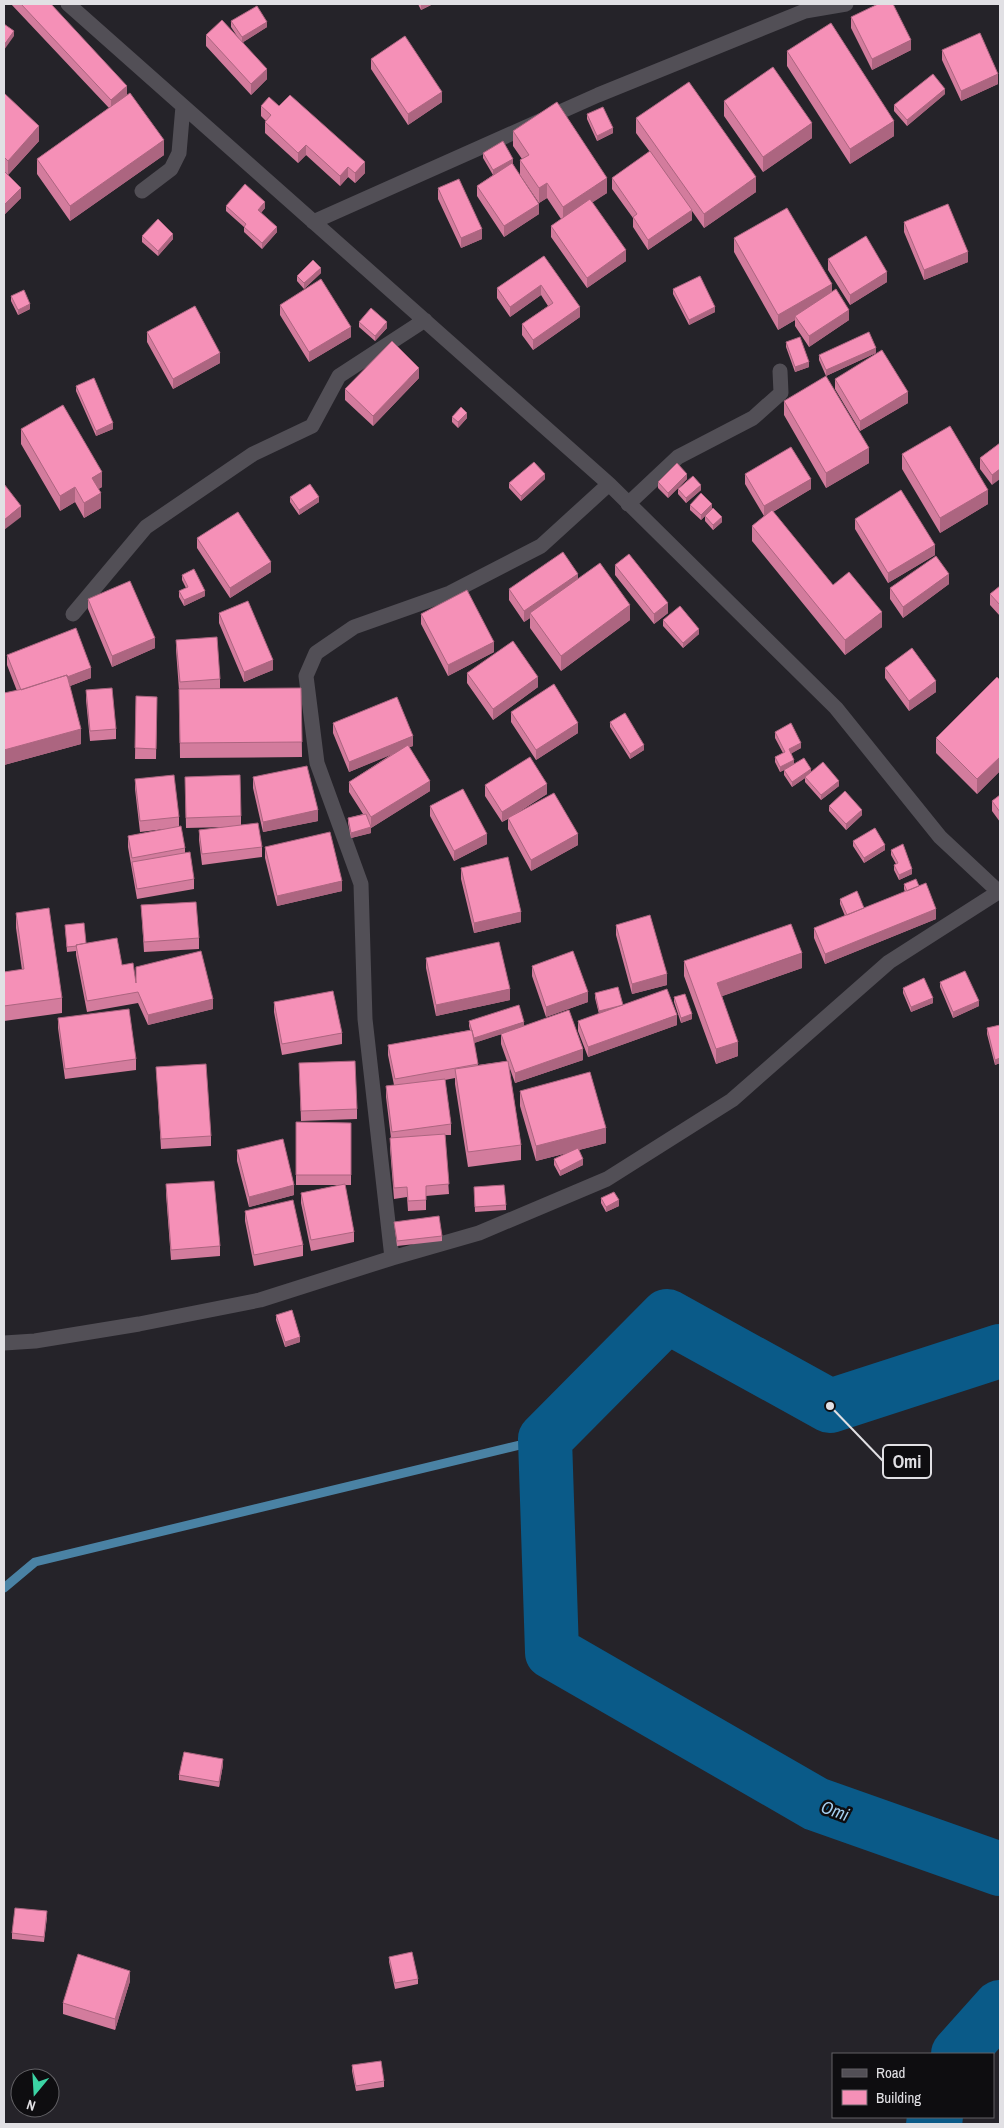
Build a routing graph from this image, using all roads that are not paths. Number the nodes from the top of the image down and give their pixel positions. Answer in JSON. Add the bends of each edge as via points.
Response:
{"nodes":[{"id":1,"x":68,"y":4,"type":"edge"},
{"id":2,"x":846,"y":4,"type":"edge"},
{"id":3,"x":183,"y":106,"type":"junction"},
{"id":4,"x":142,"y":191,"type":"dead end"},
{"id":5,"x":313,"y":222,"type":"junction"},
{"id":6,"x":425,"y":320,"type":"junction"},
{"id":7,"x":780,"y":371,"type":"dead end"},
{"id":8,"x":609,"y":484,"type":"junction"},
{"id":9,"x":628,"y":504,"type":"junction"},
{"id":10,"x":73,"y":614,"type":"dead end"},
{"id":11,"x":1000,"y":892,"type":"edge"},
{"id":12,"x":392,"y":1258,"type":"junction"},
{"id":13,"x":4,"y":1343,"type":"edge"}],
"edges":[{"from":1,"to":3,"type":"street"},
{"from":2,"to":5,"type":"street","via":[[805,11],[598,95]]},
{"from":3,"to":4,"type":"street","via":[[179,153],[171,169]]},
{"from":3,"to":5,"type":"street"},
{"from":5,"to":6,"type":"street"},
{"from":6,"to":8,"type":"street"},
{"from":6,"to":10,"type":"street","via":[[338,376],[312,426],[253,454],[146,527]]},
{"from":7,"to":9,"type":"street","via":[[781,394],[753,418],[678,457]]},
{"from":8,"to":9,"type":"street"},
{"from":8,"to":12,"type":"street","via":[[541,546],[450,593],[354,627],[316,653],[306,676],[317,763],[361,884],[365,1020]]},
{"from":9,"to":11,"type":"street","via":[[836,708],[940,837]]},
{"from":11,"to":12,"type":"street","via":[[889,962],[732,1100],[607,1179],[479,1233]]},
{"from":12,"to":13,"type":"street","via":[[260,1300],[139,1324]]}]}
